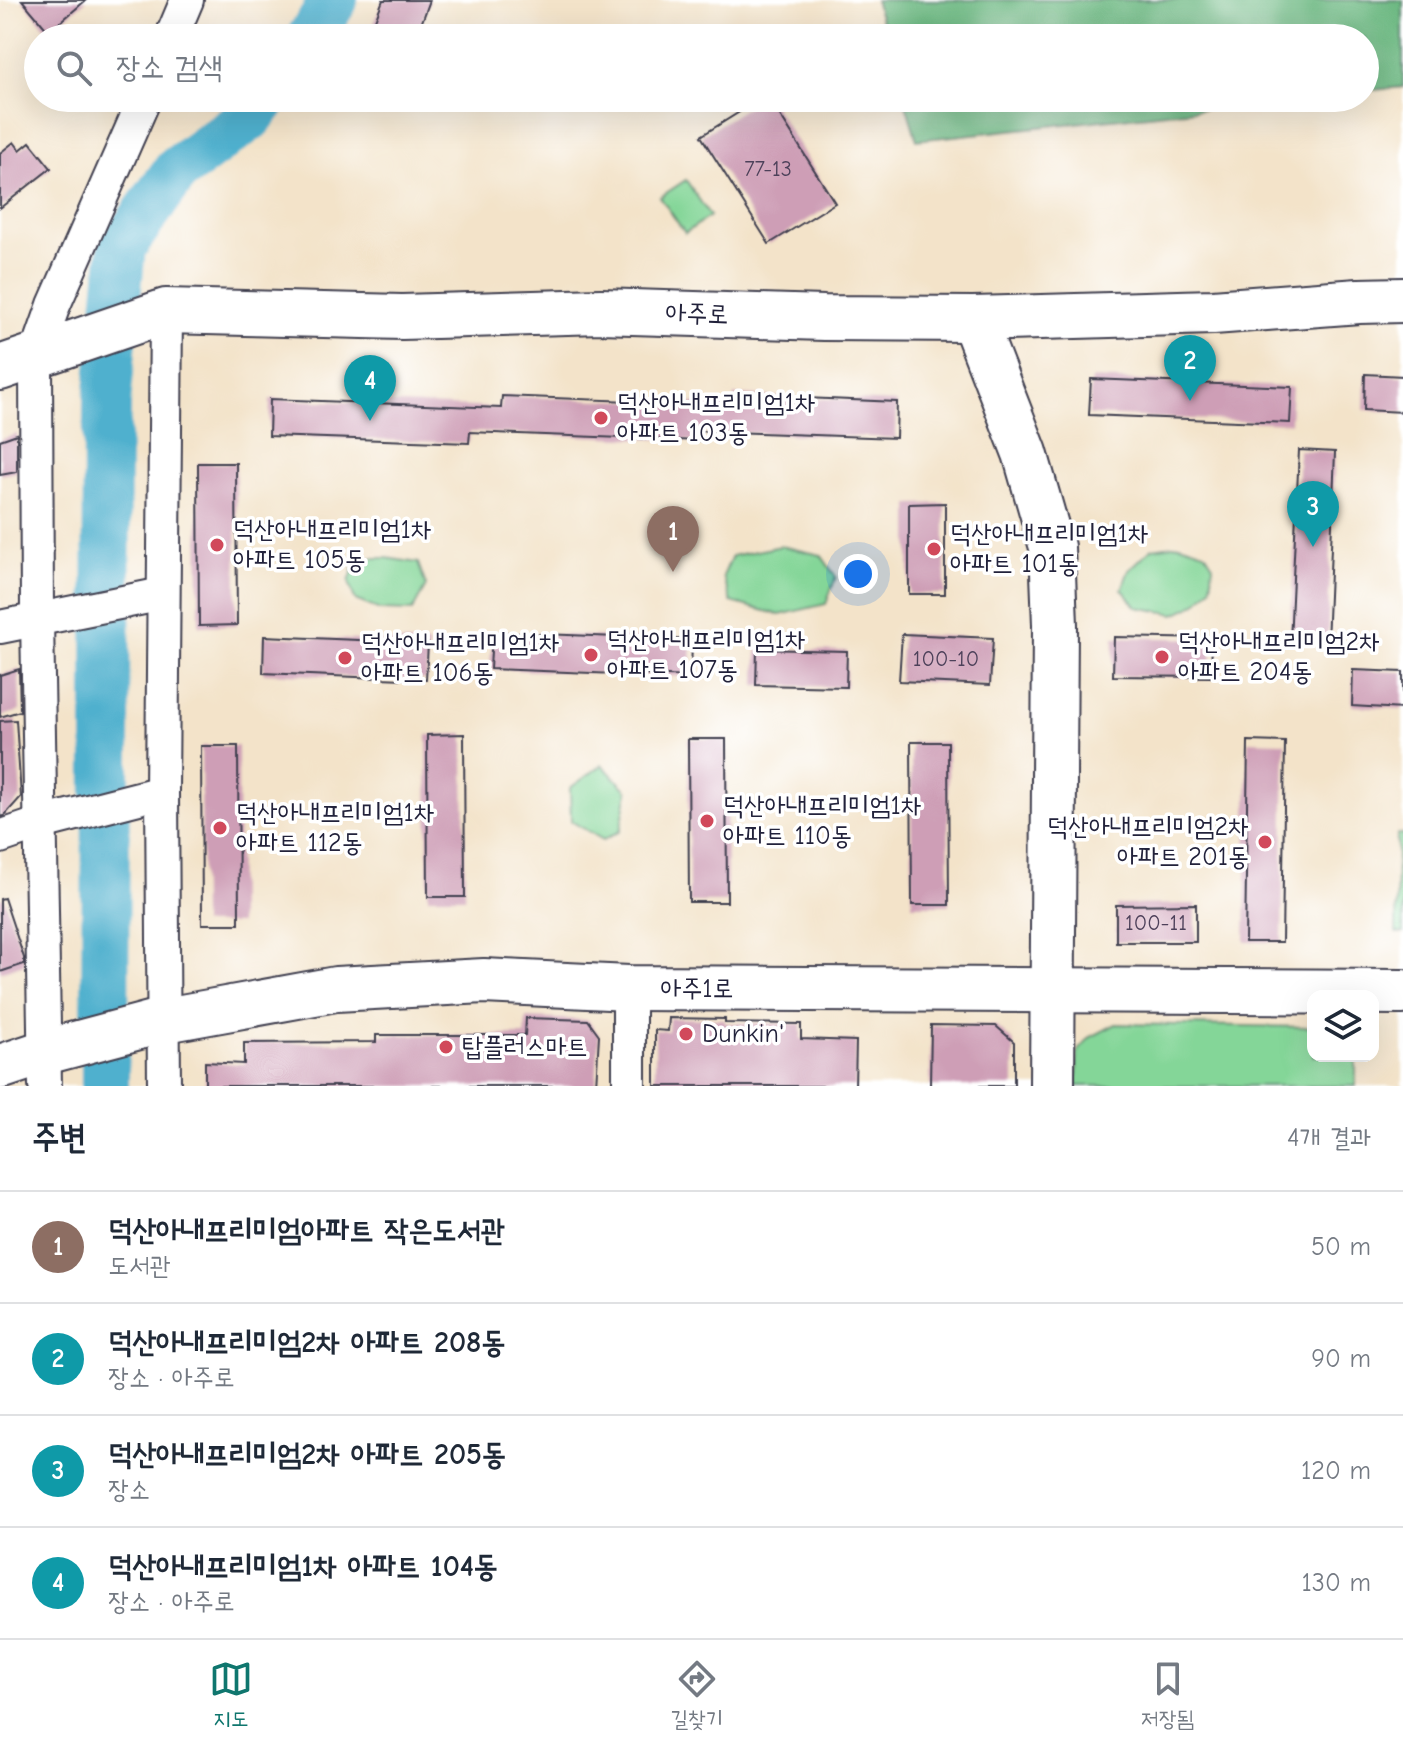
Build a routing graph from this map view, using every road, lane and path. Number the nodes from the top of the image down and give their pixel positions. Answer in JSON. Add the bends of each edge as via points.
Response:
{"nodes":[{"id":1,"x":187,"y":0,"type":"edge"},
{"id":2,"x":177,"y":24,"type":"edge"},
{"id":3,"x":139,"y":112,"type":"edge"},
{"id":4,"x":1403,"y":300,"type":"edge"},
{"id":5,"x":166,"y":311,"type":"junction"},
{"id":6,"x":973,"y":319,"type":"junction"},
{"id":7,"x":18,"y":362,"type":"edge"},
{"id":8,"x":163,"y":594,"type":"junction"},
{"id":9,"x":37,"y":618,"type":"junction"},
{"id":10,"x":0,"y":627,"type":"edge"},
{"id":11,"x":162,"y":792,"type":"junction"},
{"id":12,"x":41,"y":823,"type":"junction"},
{"id":13,"x":0,"y":837,"type":"edge"},
{"id":14,"x":629,"y":988,"type":"junction"},
{"id":15,"x":1052,"y":990,"type":"junction"},
{"id":16,"x":1403,"y":992,"type":"edge"},
{"id":17,"x":165,"y":1020,"type":"junction"},
{"id":18,"x":0,"y":1067,"type":"edge"},
{"id":19,"x":45,"y":1069,"type":"edge"},
{"id":20,"x":164,"y":1086,"type":"edge"},
{"id":21,"x":629,"y":1086,"type":"edge"},
{"id":22,"x":1052,"y":1086,"type":"edge"}],
"edges":[{"from":1,"to":2,"type":"street"},
{"from":3,"to":7,"type":"street","via":[[54,305]]},
{"from":4,"to":6,"type":"street","name":"아주로"},
{"from":5,"to":6,"type":"street","name":"아주로","via":[[402,317],[601,311]]},
{"from":5,"to":7,"type":"street","name":"아주로"},
{"from":5,"to":8,"type":"street"},
{"from":6,"to":15,"type":"street","via":[[1025,453],[1052,547]]},
{"from":7,"to":9,"type":"street"},
{"from":8,"to":9,"type":"street"},
{"from":8,"to":11,"type":"street"},
{"from":9,"to":10,"type":"street"},
{"from":9,"to":12,"type":"street"},
{"from":11,"to":12,"type":"street"},
{"from":11,"to":17,"type":"street"},
{"from":12,"to":13,"type":"street"},
{"from":12,"to":19,"type":"street"},
{"from":14,"to":15,"type":"street","name":"아주1로"},
{"from":14,"to":17,"type":"street","name":"아주1로","via":[[484,981],[336,989]]},
{"from":14,"to":21,"type":"street"},
{"from":15,"to":16,"type":"street","name":"아주1로"},
{"from":15,"to":22,"type":"street"},
{"from":17,"to":19,"type":"street","name":"아주1로"},
{"from":17,"to":20,"type":"street"},
{"from":18,"to":19,"type":"street","name":"아주1로"}]}
